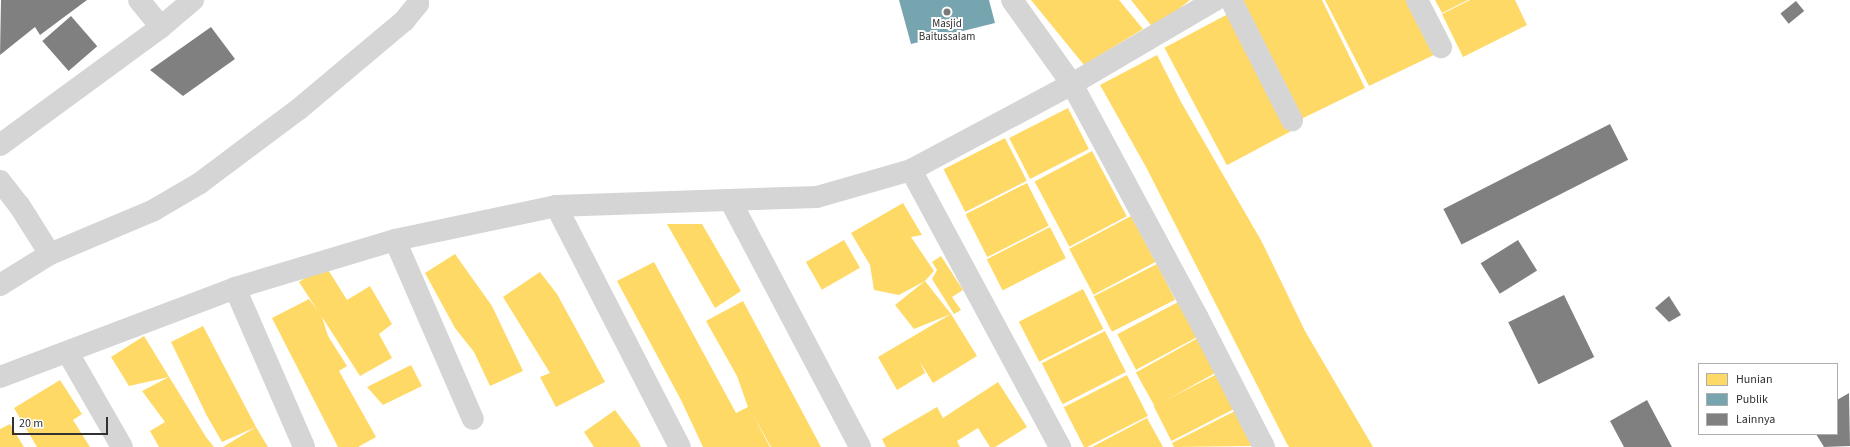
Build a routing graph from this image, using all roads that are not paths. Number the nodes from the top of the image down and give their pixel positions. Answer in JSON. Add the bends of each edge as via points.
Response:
{"nodes":[{"id":1,"x":139,"y":0,"type":"edge"},
{"id":2,"x":193,"y":0,"type":"edge"},
{"id":3,"x":418,"y":0,"type":"edge"},
{"id":4,"x":1012,"y":0,"type":"edge"},
{"id":5,"x":1215,"y":0,"type":"edge"},
{"id":6,"x":1231,"y":0,"type":"edge"},
{"id":7,"x":1417,"y":0,"type":"edge"},
{"id":8,"x":161,"y":27,"type":"junction"},
{"id":9,"x":1441,"y":47,"type":"dead end"},
{"id":10,"x":1072,"y":84,"type":"junction"},
{"id":11,"x":1292,"y":120,"type":"dead end"},
{"id":12,"x":0,"y":145,"type":"edge"},
{"id":13,"x":911,"y":170,"type":"junction"},
{"id":14,"x":0,"y":181,"type":"edge"},
{"id":15,"x":730,"y":200,"type":"junction"},
{"id":16,"x":556,"y":206,"type":"junction"},
{"id":17,"x":395,"y":240,"type":"junction"},
{"id":18,"x":50,"y":254,"type":"junction"},
{"id":19,"x":0,"y":285,"type":"edge"},
{"id":20,"x":235,"y":288,"type":"junction"},
{"id":21,"x":68,"y":353,"type":"junction"},
{"id":22,"x":0,"y":377,"type":"edge"},
{"id":23,"x":473,"y":419,"type":"dead end"},
{"id":24,"x":122,"y":447,"type":"edge"},
{"id":25,"x":304,"y":447,"type":"edge"},
{"id":26,"x":680,"y":447,"type":"edge"},
{"id":27,"x":860,"y":447,"type":"edge"},
{"id":28,"x":1060,"y":447,"type":"edge"},
{"id":29,"x":1264,"y":447,"type":"edge"}],
"edges":[{"from":1,"to":8,"type":"street"},
{"from":2,"to":8,"type":"street"},
{"from":3,"to":18,"type":"street","via":[[418,4],[404,21],[299,109],[200,183],[154,210]]},
{"from":4,"to":10,"type":"street"},
{"from":5,"to":10,"type":"street"},
{"from":6,"to":11,"type":"street"},
{"from":7,"to":9,"type":"street"},
{"from":8,"to":12,"type":"street"},
{"from":10,"to":13,"type":"street"},
{"from":10,"to":29,"type":"street","via":[[1197,316]]},
{"from":13,"to":15,"type":"street","via":[[817,197]]},
{"from":13,"to":28,"type":"street"},
{"from":14,"to":18,"type":"street","via":[[19,205]]},
{"from":15,"to":16,"type":"street"},
{"from":15,"to":27,"type":"street"},
{"from":16,"to":17,"type":"street"},
{"from":16,"to":26,"type":"street"},
{"from":17,"to":20,"type":"street"},
{"from":17,"to":23,"type":"street"},
{"from":18,"to":19,"type":"street"},
{"from":20,"to":21,"type":"street"},
{"from":20,"to":25,"type":"street"},
{"from":21,"to":22,"type":"street"},
{"from":21,"to":24,"type":"street"}]}
